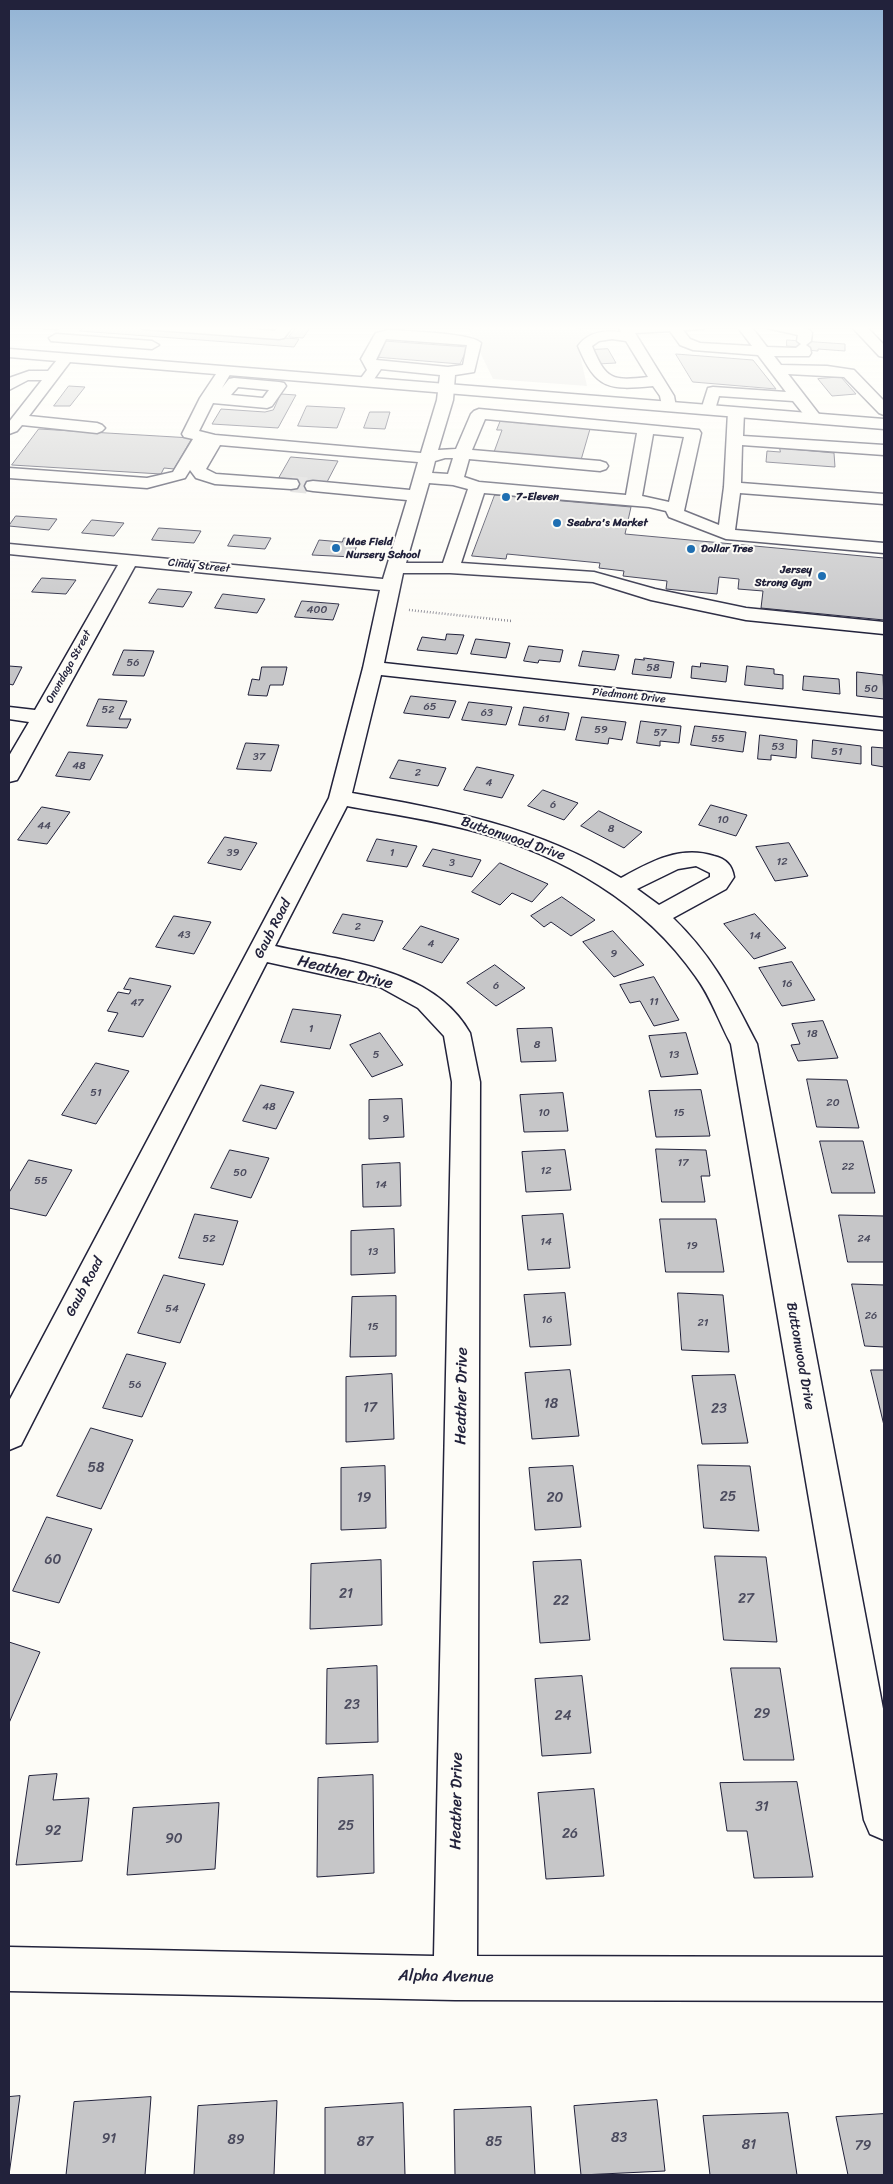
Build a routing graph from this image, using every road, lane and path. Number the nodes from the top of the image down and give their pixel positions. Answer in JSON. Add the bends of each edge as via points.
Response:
{"nodes":[{"id":1,"x":13,"y":426,"type":"edge"},
{"id":2,"x":610,"y":426,"type":"edge"},
{"id":3,"x":52,"y":427,"type":"edge"},
{"id":4,"x":195,"y":427,"type":"edge"},
{"id":5,"x":435,"y":427,"type":"edge"},
{"id":6,"x":474,"y":427,"type":"edge"},
{"id":7,"x":621,"y":427,"type":"edge"},
{"id":8,"x":735,"y":427,"type":"edge"},
{"id":9,"x":97,"y":428,"type":"dead end"},
{"id":10,"x":646,"y":429,"type":"junction"},
{"id":11,"x":208,"y":439,"type":"junction"},
{"id":12,"x":735,"y":440,"type":"junction"},
{"id":13,"x":270,"y":444,"type":"junction"},
{"id":14,"x":9,"y":446,"type":"edge"},
{"id":15,"x":884,"y":450,"type":"edge"},
{"id":16,"x":204,"y":460,"type":"junction"},
{"id":17,"x":260,"y":460,"type":"dead end"},
{"id":18,"x":221,"y":461,"type":"dead end"},
{"id":19,"x":366,"y":465,"type":"junction"},
{"id":20,"x":458,"y":467,"type":"junction"},
{"id":21,"x":733,"y":470,"type":"junction"},
{"id":22,"x":752,"y":471,"type":"dead end"},
{"id":23,"x":9,"y":473,"type":"edge"},
{"id":24,"x":598,"y":473,"type":"junction"},
{"id":25,"x":422,"y":477,"type":"junction"},
{"id":26,"x":292,"y":484,"type":"tunnel mouth"},
{"id":27,"x":313,"y":486,"type":"tunnel mouth"},
{"id":28,"x":477,"y":487,"type":"junction"},
{"id":29,"x":732,"y":487,"type":"junction"},
{"id":30,"x":352,"y":490,"type":"junction"},
{"id":31,"x":593,"y":497,"type":"junction"},
{"id":32,"x":884,"y":499,"type":"edge"},
{"id":33,"x":633,"y":500,"type":"junction"},
{"id":34,"x":675,"y":513,"type":"junction"},
{"id":35,"x":726,"y":534,"type":"junction"},
{"id":36,"x":884,"y":548,"type":"edge"},
{"id":37,"x":9,"y":549,"type":"edge"},
{"id":38,"x":130,"y":559,"type":"junction"},
{"id":39,"x":450,"y":568,"type":"junction"},
{"id":40,"x":392,"y":576,"type":"junction"},
{"id":41,"x":409,"y":610,"type":"dead end"},
{"id":42,"x":512,"y":620,"type":"dead end"},
{"id":43,"x":884,"y":628,"type":"edge"},
{"id":44,"x":373,"y":668,"type":"junction"},
{"id":45,"x":9,"y":713,"type":"edge"},
{"id":46,"x":42,"y":717,"type":"junction"},
{"id":47,"x":884,"y":724,"type":"edge"},
{"id":48,"x":9,"y":775,"type":"edge"},
{"id":49,"x":340,"y":798,"type":"junction"},
{"id":50,"x":620,"y":888,"type":"junction"},
{"id":51,"x":657,"y":917,"type":"junction"},
{"id":52,"x":261,"y":952,"type":"junction"},
{"id":53,"x":9,"y":1434,"type":"edge"},
{"id":54,"x":884,"y":1820,"type":"edge"},
{"id":55,"x":9,"y":1969,"type":"edge"},
{"id":56,"x":455,"y":1978,"type":"junction"},
{"id":57,"x":884,"y":1979,"type":"edge"}],
"edges":[{"from":1,"to":14,"type":"street","via":[[17,436]]},
{"from":2,"to":24,"type":"street"},
{"from":3,"to":9,"type":"street"},
{"from":4,"to":11,"type":"street","via":[[190,434]]},
{"from":5,"to":25,"type":"street","name":"Gaub Road"},
{"from":6,"to":20,"type":"street"},
{"from":7,"to":10,"type":"street"},
{"from":8,"to":12,"type":"street"},
{"from":10,"to":33,"type":"street"},
{"from":10,"to":34,"type":"street","via":[[693,433]]},
{"from":11,"to":13,"type":"street"},
{"from":11,"to":16,"type":"street"},
{"from":11,"to":23,"type":"street","via":[[179,475],[147,483]]},
{"from":12,"to":15,"type":"street"},
{"from":12,"to":21,"type":"street"},
{"from":13,"to":17,"type":"street"},
{"from":13,"to":19,"type":"street"},
{"from":16,"to":18,"type":"street"},
{"from":16,"to":26,"type":"street","via":[[199,472],[206,477]]},
{"from":19,"to":25,"type":"street"},
{"from":19,"to":30,"type":"street"},
{"from":20,"to":24,"type":"street"},
{"from":20,"to":25,"type":"street"},
{"from":20,"to":25,"type":"street","via":[[445,453]]},
{"from":20,"to":28,"type":"street"},
{"from":21,"to":22,"type":"street"},
{"from":21,"to":29,"type":"street"},
{"from":24,"to":31,"type":"street"},
{"from":25,"to":30,"type":"street"},
{"from":25,"to":40,"type":"street","name":"Gaub Road"},
{"from":27,"to":30,"type":"street"},
{"from":28,"to":31,"type":"street"},
{"from":28,"to":39,"type":"street"},
{"from":29,"to":32,"type":"street"},
{"from":29,"to":35,"type":"street"},
{"from":31,"to":33,"type":"street"},
{"from":33,"to":34,"type":"street","via":[[672,508]]},
{"from":34,"to":35,"type":"street"},
{"from":35,"to":36,"type":"street"},
{"from":37,"to":38,"type":"street","name":"Cindy Street"},
{"from":38,"to":40,"type":"street","name":"Cindy Street"},
{"from":38,"to":46,"type":"street","name":"Onondaga Street"},
{"from":39,"to":40,"type":"street","name":"Cindy Street"},
{"from":39,"to":43,"type":"street","name":"Cindy Street","via":[[594,577],[651,594],[746,614]]},
{"from":40,"to":44,"type":"street","name":"Gaub Road"},
{"from":41,"to":42,"type":"path"},
{"from":44,"to":47,"type":"street","name":"Piedmont Drive"},
{"from":44,"to":49,"type":"street","name":"Gaub Road"},
{"from":45,"to":46,"type":"street"},
{"from":46,"to":48,"type":"street","name":"Onondaga Street"},
{"from":49,"to":50,"type":"street","name":"Buttonwood Drive","via":[[490,828],[573,860]]},
{"from":49,"to":52,"type":"street","name":"Gaub Road"},
{"from":50,"to":51,"type":"street","name":"Buttonwood Drive"},
{"from":50,"to":51,"type":"street","via":[[687,858],[713,862],[722,869],[718,883]]},
{"from":51,"to":54,"type":"street","name":"Buttonwood Drive","via":[[706,971],[744,1044]]},
{"from":52,"to":53,"type":"street","name":"Gaub Road"},
{"from":52,"to":56,"type":"street","name":"Heather Drive","via":[[387,980],[427,1001],[457,1033],[466,1082]]},
{"from":55,"to":56,"type":"street","name":"Alpha Avenue"},
{"from":56,"to":57,"type":"street","name":"Alpha Avenue"}]}
